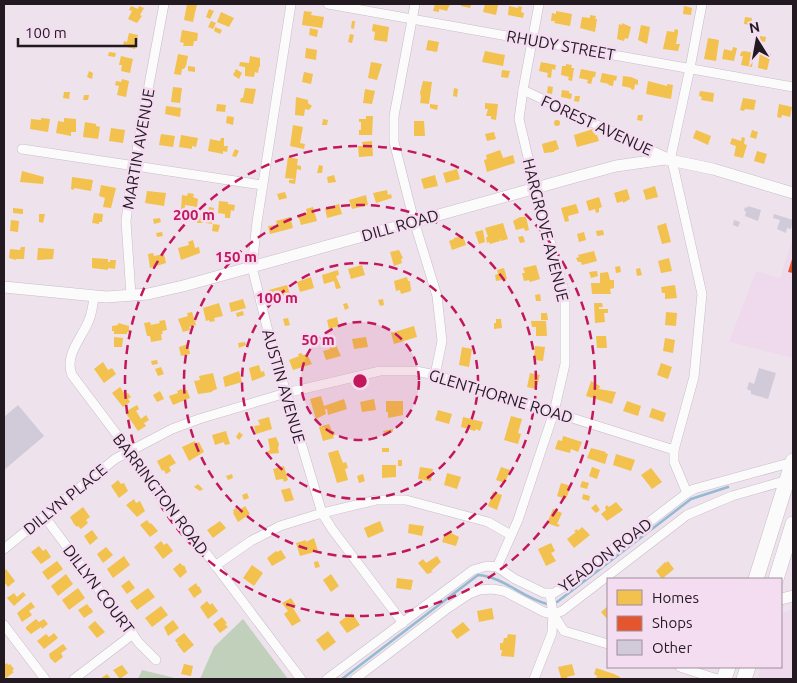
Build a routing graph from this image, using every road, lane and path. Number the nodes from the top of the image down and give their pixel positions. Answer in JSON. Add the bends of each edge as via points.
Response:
{"nodes":[{"id":1,"x":164,"y":4,"type":"edge"},
{"id":2,"x":290,"y":4,"type":"edge"},
{"id":3,"x":328,"y":4,"type":"edge"},
{"id":4,"x":415,"y":4,"type":"edge"},
{"id":5,"x":539,"y":4,"type":"edge"},
{"id":6,"x":702,"y":4,"type":"edge"},
{"id":7,"x":412,"y":19,"type":"junction"},
{"id":8,"x":532,"y":40,"type":"junction"},
{"id":9,"x":690,"y":68,"type":"junction"},
{"id":10,"x":793,"y":87,"type":"edge"},
{"id":11,"x":522,"y":90,"type":"junction"},
{"id":12,"x":22,"y":149,"type":"dead end"},
{"id":13,"x":671,"y":160,"type":"junction"},
{"id":14,"x":134,"y":166,"type":"junction"},
{"id":15,"x":262,"y":185,"type":"junction"},
{"id":16,"x":535,"y":187,"type":"junction"},
{"id":17,"x":793,"y":193,"type":"edge"},
{"id":18,"x":414,"y":221,"type":"junction"},
{"id":19,"x":252,"y":267,"type":"junction"},
{"id":20,"x":4,"y":287,"type":"edge"},
{"id":21,"x":131,"y":295,"type":"junction"},
{"id":22,"x":94,"y":297,"type":"junction"},
{"id":23,"x":436,"y":375,"type":"junction"},
{"id":24,"x":286,"y":393,"type":"junction"},
{"id":25,"x":554,"y":412,"type":"junction"},
{"id":26,"x":674,"y":450,"type":"junction"},
{"id":27,"x":128,"y":451,"type":"junction"},
{"id":28,"x":793,"y":462,"type":"edge"},
{"id":29,"x":790,"y":479,"type":"edge"},
{"id":30,"x":687,"y":493,"type":"junction"},
{"id":31,"x":322,"y":513,"type":"junction"},
{"id":32,"x":44,"y":516,"type":"junction"},
{"id":33,"x":793,"y":524,"type":"edge"},
{"id":34,"x":511,"y":535,"type":"junction"},
{"id":35,"x":4,"y":549,"type":"edge"},
{"id":36,"x":215,"y":566,"type":"junction"},
{"id":37,"x":497,"y":567,"type":"junction"},
{"id":38,"x":756,"y":578,"type":"edge"},
{"id":39,"x":776,"y":578,"type":"edge"},
{"id":40,"x":550,"y":594,"type":"junction"},
{"id":41,"x":553,"y":614,"type":"junction"},
{"id":42,"x":403,"y":623,"type":"junction"},
{"id":43,"x":4,"y":625,"type":"edge"},
{"id":44,"x":133,"y":634,"type":"junction"},
{"id":45,"x":607,"y":644,"type":"edge"},
{"id":46,"x":156,"y":660,"type":"dead end"},
{"id":47,"x":683,"y":668,"type":"edge"},
{"id":48,"x":45,"y":679,"type":"edge"},
{"id":49,"x":74,"y":679,"type":"edge"},
{"id":50,"x":301,"y":679,"type":"edge"},
{"id":51,"x":327,"y":679,"type":"edge"},
{"id":52,"x":355,"y":679,"type":"edge"},
{"id":53,"x":534,"y":679,"type":"edge"},
{"id":54,"x":717,"y":679,"type":"edge"}],
"edges":[{"from":1,"to":14,"type":"street","name":"MARTIN AVENUE"},
{"from":2,"to":15,"type":"street","name":"AUSTIN AVENUE"},
{"from":3,"to":7,"type":"street","name":"RHUDY STREET"},
{"from":4,"to":7,"type":"street"},
{"from":5,"to":8,"type":"street","name":"HARGROVE AVENUE"},
{"from":6,"to":9,"type":"street"},
{"from":7,"to":8,"type":"street","name":"RHUDY STREET"},
{"from":7,"to":18,"type":"street","via":[[394,116],[394,142]]},
{"from":8,"to":9,"type":"street","name":"RHUDY STREET"},
{"from":8,"to":11,"type":"street","name":"HARGROVE AVENUE"},
{"from":9,"to":10,"type":"street","name":"RHUDY STREET"},
{"from":9,"to":13,"type":"street"},
{"from":11,"to":13,"type":"street","name":"FOREST AVENUE"},
{"from":11,"to":16,"type":"street","name":"HARGROVE AVENUE","via":[[519,119]]},
{"from":12,"to":14,"type":"street"},
{"from":13,"to":16,"type":"street","name":"DILL ROAD","via":[[624,164]]},
{"from":13,"to":17,"type":"street","name":"DILL ROAD"},
{"from":13,"to":26,"type":"street","via":[[702,294],[694,377]]},
{"from":14,"to":15,"type":"street"},
{"from":14,"to":21,"type":"street","name":"MARTIN AVENUE","via":[[126,221]]},
{"from":15,"to":19,"type":"street","name":"AUSTIN AVENUE"},
{"from":16,"to":18,"type":"street","name":"DILL ROAD"},
{"from":16,"to":25,"type":"street","name":"HARGROVE AVENUE","via":[[565,294],[565,364]]},
{"from":18,"to":19,"type":"street","name":"DILL ROAD"},
{"from":18,"to":23,"type":"street","via":[[437,296],[442,341]]},
{"from":19,"to":21,"type":"street","name":"DILL ROAD","via":[[148,294]]},
{"from":19,"to":24,"type":"street","name":"AUSTIN AVENUE"},
{"from":20,"to":22,"type":"street","name":"DILL ROAD"},
{"from":21,"to":22,"type":"street","name":"DILL ROAD"},
{"from":22,"to":27,"type":"street","name":"BARRINGTON ROAD","via":[[90,318],[70,357],[70,370]]},
{"from":23,"to":24,"type":"street","name":"GLENTHORNE ROAD","via":[[416,371],[380,371]]},
{"from":23,"to":25,"type":"street","name":"GLENTHORNE ROAD"},
{"from":24,"to":27,"type":"street","name":"GLENTHORNE ROAD","via":[[199,419]]},
{"from":24,"to":31,"type":"street","name":"AUSTIN AVENUE"},
{"from":25,"to":26,"type":"street","name":"GLENTHORNE ROAD"},
{"from":25,"to":34,"type":"street","name":"HARGROVE AVENUE"},
{"from":26,"to":30,"type":"street","via":[[674,462]]},
{"from":27,"to":32,"type":"street","name":"DILLYN PLACE"},
{"from":27,"to":36,"type":"street","name":"BARRINGTON ROAD"},
{"from":28,"to":29,"type":"highway"},
{"from":28,"to":30,"type":"street","name":"YEADON ROAD"},
{"from":29,"to":38,"type":"highway"},
{"from":29,"to":41,"type":"street","name":"YEADON ROAD","via":[[732,496],[687,515],[562,612]]},
{"from":30,"to":40,"type":"street","name":"YEADON ROAD","via":[[567,585]]},
{"from":31,"to":34,"type":"street","via":[[376,500],[406,500],[488,522]]},
{"from":31,"to":36,"type":"street","via":[[280,526]]},
{"from":31,"to":42,"type":"street","name":"AUSTIN AVENUE"},
{"from":32,"to":35,"type":"street","name":"DILLYN PLACE"},
{"from":32,"to":44,"type":"street","name":"DILLYN COURT"},
{"from":33,"to":39,"type":"highway"},
{"from":34,"to":37,"type":"street","name":"HARGROVE AVENUE"},
{"from":36,"to":50,"type":"street","name":"BARRINGTON ROAD"},
{"from":37,"to":40,"type":"street","name":"YEADON ROAD"},
{"from":37,"to":42,"type":"street","via":[[473,570]]},
{"from":40,"to":41,"type":"street"},
{"from":41,"to":45,"type":"street","via":[[564,631]]},
{"from":41,"to":52,"type":"street","name":"YEADON ROAD","via":[[504,591],[479,590],[448,608]]},
{"from":41,"to":53,"type":"street","via":[[552,634]]},
{"from":42,"to":51,"type":"street"},
{"from":43,"to":48,"type":"street"},
{"from":44,"to":46,"type":"street","name":"DILLYN COURT"},
{"from":44,"to":49,"type":"street"},
{"from":47,"to":54,"type":"street"}]}
